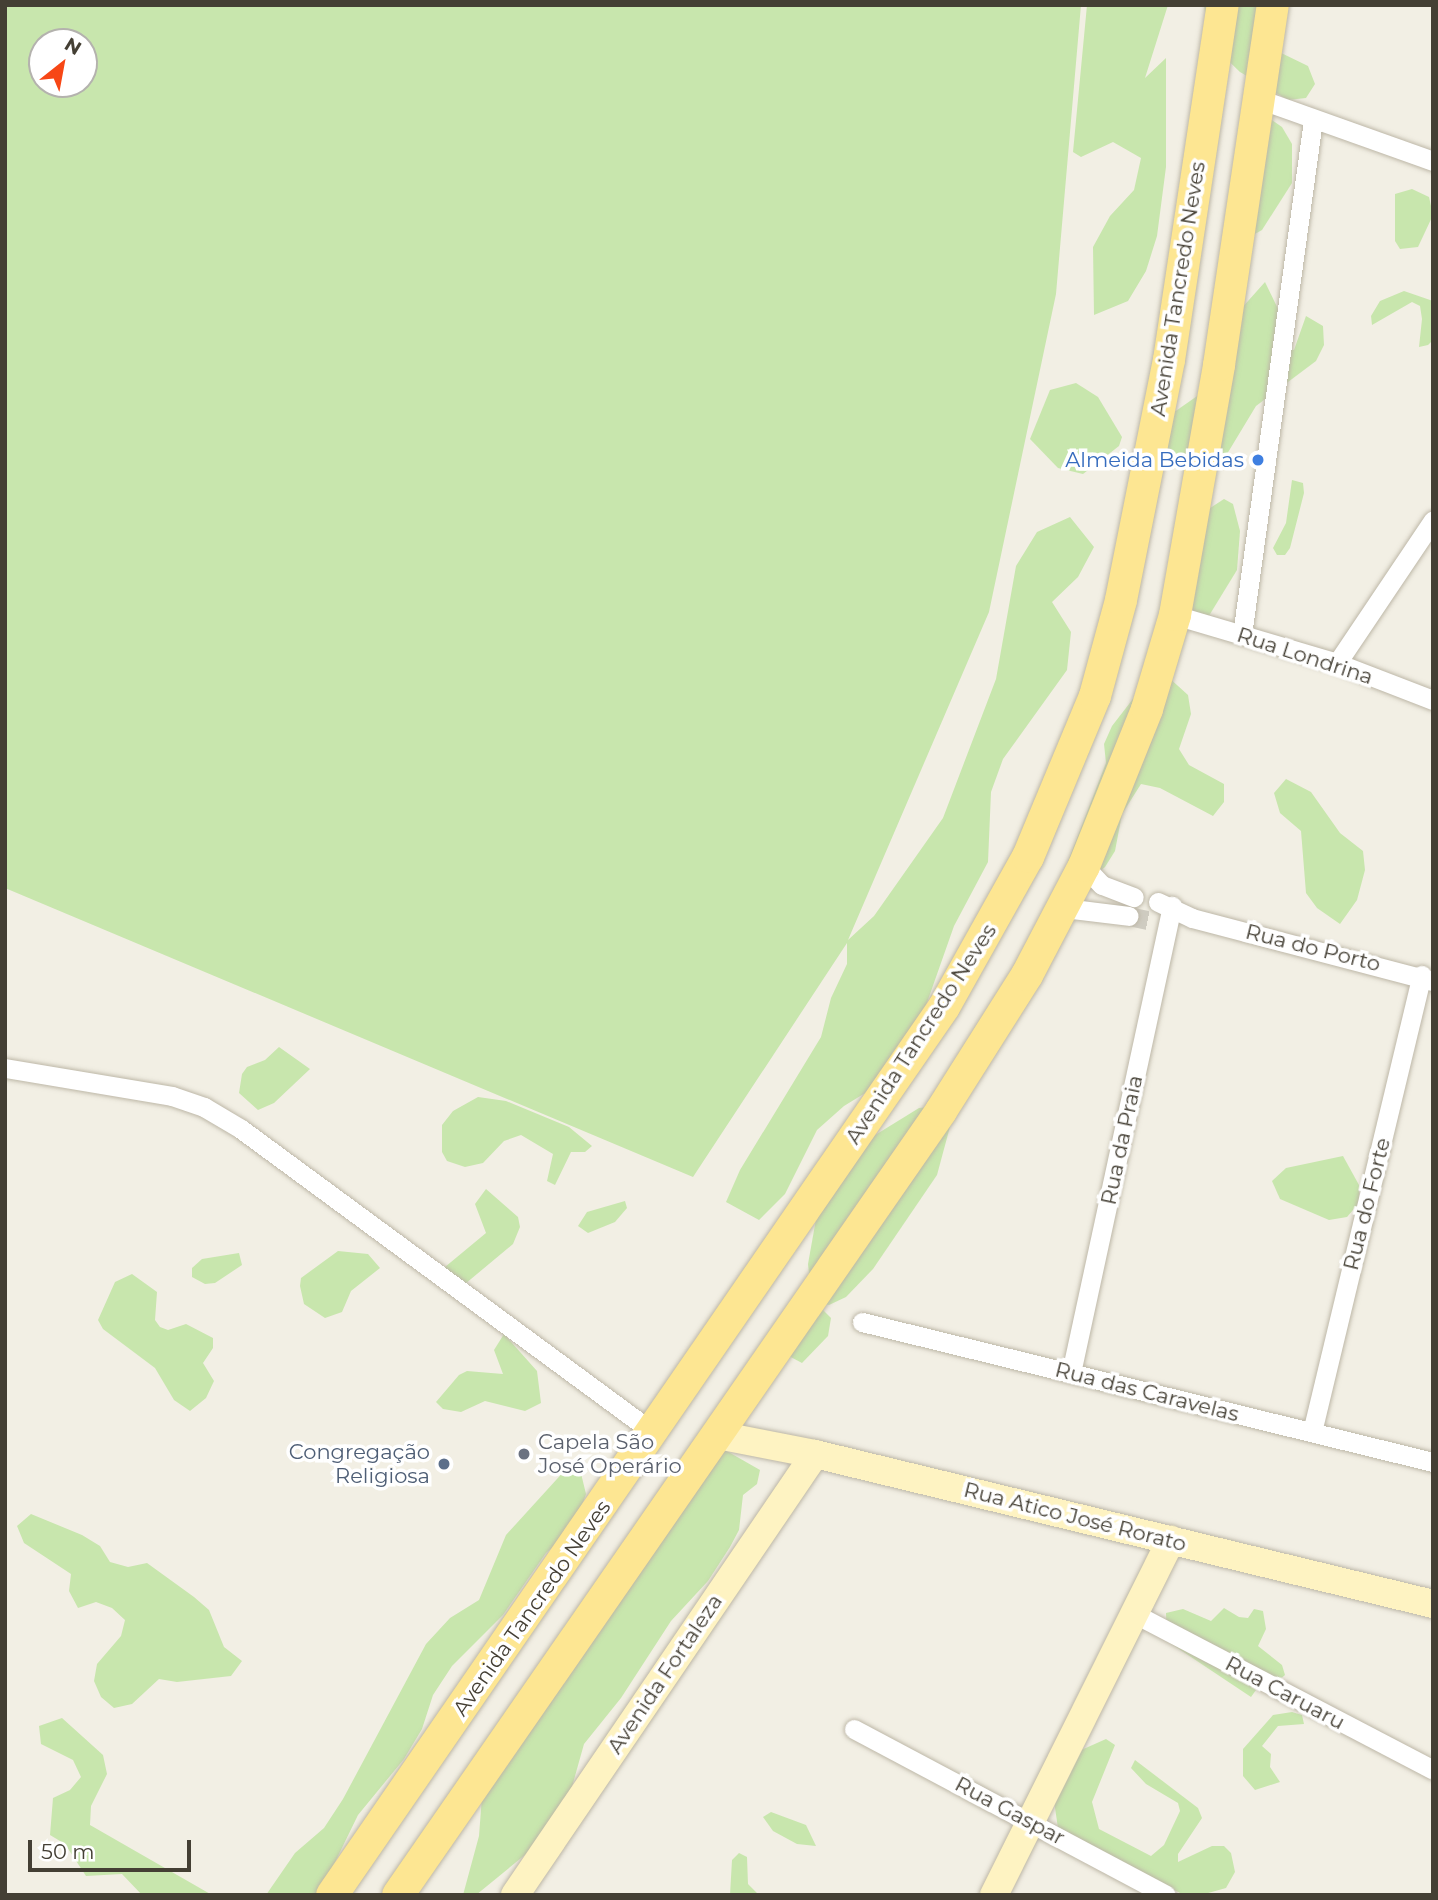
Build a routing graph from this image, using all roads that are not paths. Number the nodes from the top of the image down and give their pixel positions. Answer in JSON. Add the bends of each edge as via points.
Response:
{"nodes":[{"id":1,"x":1223,"y":5,"type":"edge"},
{"id":2,"x":1273,"y":5,"type":"edge"},
{"id":3,"x":1259,"y":99,"type":"junction"},
{"id":4,"x":1313,"y":120,"type":"junction"},
{"id":5,"x":1433,"y":161,"type":"edge"},
{"id":6,"x":1433,"y":520,"type":"edge"},
{"id":7,"x":1175,"y":615,"type":"junction"},
{"id":8,"x":1242,"y":635,"type":"junction"},
{"id":9,"x":1337,"y":663,"type":"junction"},
{"id":10,"x":1433,"y":700,"type":"edge"},
{"id":11,"x":1084,"y":866,"type":"junction"},
{"id":12,"x":1064,"y":908,"type":"junction"},
{"id":13,"x":1163,"y":913,"type":"joint"},
{"id":14,"x":1428,"y":978,"type":"edge"},
{"id":15,"x":5,"y":1068,"type":"edge"},
{"id":16,"x":862,"y":1322,"type":"dead end"},
{"id":17,"x":1071,"y":1373,"type":"junction"},
{"id":18,"x":1312,"y":1432,"type":"junction"},
{"id":19,"x":654,"y":1433,"type":"junction"},
{"id":20,"x":717,"y":1435,"type":"junction"},
{"id":21,"x":815,"y":1454,"type":"junction"},
{"id":22,"x":1433,"y":1462,"type":"edge"},
{"id":23,"x":1171,"y":1540,"type":"junction"},
{"id":24,"x":1433,"y":1604,"type":"edge"},
{"id":25,"x":1137,"y":1615,"type":"junction"},
{"id":26,"x":854,"y":1729,"type":"dead end"},
{"id":27,"x":1433,"y":1770,"type":"edge"},
{"id":28,"x":1031,"y":1822,"type":"junction"},
{"id":29,"x":332,"y":1895,"type":"edge"},
{"id":30,"x":398,"y":1895,"type":"edge"},
{"id":31,"x":515,"y":1895,"type":"edge"},
{"id":32,"x":994,"y":1895,"type":"edge"},
{"id":33,"x":1166,"y":1895,"type":"edge"}],
"edges":[{"from":1,"to":19,"type":"main road","name":"Avenida Tancredo Neves","via":[[1169,360],[1121,600],[1095,696],[1062,783],[993,926],[944,1007]]},
{"from":2,"to":3,"type":"main road"},
{"from":3,"to":4,"type":"street"},
{"from":3,"to":7,"type":"main road"},
{"from":4,"to":5,"type":"street"},
{"from":4,"to":8,"type":"street"},
{"from":6,"to":9,"type":"street"},
{"from":7,"to":8,"type":"street","name":"Rua Londrina"},
{"from":7,"to":11,"type":"main road","via":[[1147,709]]},
{"from":8,"to":9,"type":"street","name":"Rua Londrina"},
{"from":9,"to":10,"type":"street","name":"Rua Londrina"},
{"from":11,"to":12,"type":"main road"},
{"from":11,"to":12,"type":"street","via":[[1132,906]]},
{"from":12,"to":20,"type":"main road","via":[[988,1042]]},
{"from":13,"to":14,"type":"street","name":"Rua do Porto"},
{"from":13,"to":17,"type":"street","name":"Rua da Praia"},
{"from":14,"to":18,"type":"street","name":"Rua do Forte"},
{"from":15,"to":19,"type":"street","via":[[172,1096],[204,1107],[252,1137]]},
{"from":16,"to":17,"type":"street","name":"Rua das Caravelas"},
{"from":17,"to":18,"type":"street","name":"Rua das Caravelas"},
{"from":18,"to":22,"type":"street","name":"Rua das Caravelas"},
{"from":19,"to":29,"type":"main road","name":"Avenida Tancredo Neves"},
{"from":20,"to":21,"type":"street","name":"Rua Atico José Rorato"},
{"from":20,"to":30,"type":"main road"},
{"from":21,"to":23,"type":"street","name":"Rua Atico José Rorato"},
{"from":21,"to":31,"type":"street","name":"Avenida Fortaleza"},
{"from":23,"to":24,"type":"street","name":"Rua Atico José Rorato"},
{"from":23,"to":25,"type":"street"},
{"from":25,"to":27,"type":"street","name":"Rua Caruaru"},
{"from":25,"to":28,"type":"street"},
{"from":26,"to":28,"type":"street","name":"Rua Gaspar"},
{"from":28,"to":32,"type":"street"},
{"from":28,"to":33,"type":"street","name":"Rua Gaspar"}]}
